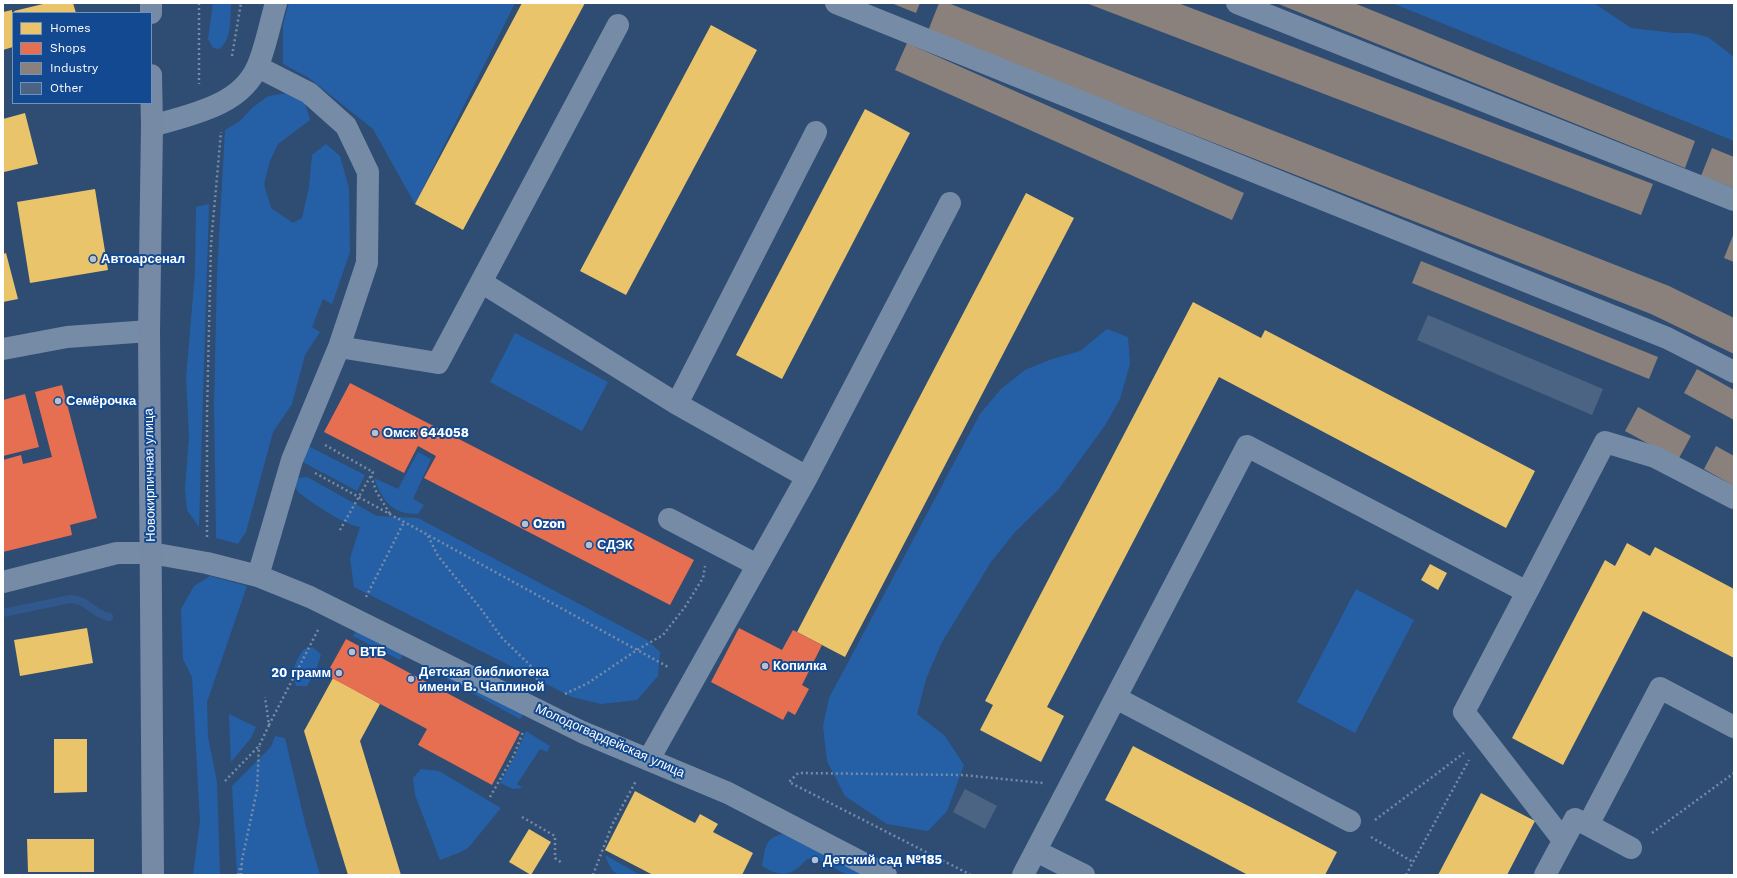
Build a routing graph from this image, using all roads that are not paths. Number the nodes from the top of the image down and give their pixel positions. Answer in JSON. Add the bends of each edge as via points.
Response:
{"nodes":[{"id":1,"x":276,"y":3,"type":"edge"},
{"id":2,"x":836,"y":3,"type":"edge"},
{"id":3,"x":1237,"y":3,"type":"edge"},
{"id":4,"x":618,"y":26,"type":"dead end"},
{"id":5,"x":258,"y":66,"type":"junction"},
{"id":6,"x":152,"y":104,"type":"edge"},
{"id":7,"x":152,"y":126,"type":"junction"},
{"id":8,"x":816,"y":132,"type":"dead end"},
{"id":9,"x":1734,"y":200,"type":"edge"},
{"id":10,"x":950,"y":203,"type":"dead end"},
{"id":11,"x":481,"y":282,"type":"junction"},
{"id":12,"x":149,"y":331,"type":"junction"},
{"id":13,"x":339,"y":347,"type":"junction"},
{"id":14,"x":3,"y":349,"type":"edge"},
{"id":15,"x":1734,"y":372,"type":"edge"},
{"id":16,"x":677,"y":404,"type":"junction"},
{"id":17,"x":807,"y":477,"type":"junction"},
{"id":18,"x":1734,"y":498,"type":"edge"},
{"id":19,"x":678,"y":524,"type":"road end"},
{"id":20,"x":151,"y":553,"type":"junction"},
{"id":21,"x":757,"y":565,"type":"junction"},
{"id":22,"x":258,"y":576,"type":"junction"},
{"id":23,"x":3,"y":582,"type":"edge"},
{"id":24,"x":1527,"y":592,"type":"junction"},
{"id":25,"x":1116,"y":698,"type":"junction"},
{"id":26,"x":1734,"y":727,"type":"edge"},
{"id":27,"x":649,"y":759,"type":"junction"},
{"id":28,"x":1588,"y":825,"type":"junction"},
{"id":29,"x":1355,"y":826,"type":"road end"},
{"id":30,"x":1564,"y":840,"type":"junction"},
{"id":31,"x":1631,"y":848,"type":"road end"},
{"id":32,"x":1036,"y":851,"type":"junction"},
{"id":33,"x":153,"y":875,"type":"edge"},
{"id":34,"x":886,"y":875,"type":"edge"},
{"id":35,"x":1023,"y":875,"type":"edge"},
{"id":36,"x":1084,"y":875,"type":"edge"},
{"id":37,"x":1545,"y":875,"type":"edge"}],
"edges":[{"from":1,"to":5,"type":"street"},
{"from":2,"to":15,"type":"street","via":[[1667,338]]},
{"from":3,"to":9,"type":"street"},
{"from":4,"to":11,"type":"street"},
{"from":5,"to":7,"type":"street","via":[[244,86],[223,102]]},
{"from":5,"to":13,"type":"street","via":[[309,93],[346,126],[368,172],[367,263]]},
{"from":6,"to":7,"type":"main road","name":"Новокирпичная улица"},
{"from":7,"to":12,"type":"main road","name":"Новокирпичная улица"},
{"from":8,"to":16,"type":"street"},
{"from":10,"to":17,"type":"street"},
{"from":11,"to":13,"type":"street","via":[[438,363]]},
{"from":11,"to":16,"type":"street"},
{"from":12,"to":14,"type":"street","via":[[67,337]]},
{"from":12,"to":20,"type":"main road","name":"Новокирпичная улица"},
{"from":13,"to":22,"type":"street","via":[[292,460]]},
{"from":16,"to":17,"type":"street"},
{"from":17,"to":21,"type":"street"},
{"from":18,"to":24,"type":"street","via":[[1655,457],[1605,442]]},
{"from":19,"to":21,"type":"street"},
{"from":20,"to":22,"type":"street","name":"Молодогвардейская улица"},
{"from":20,"to":23,"type":"street","name":"Молодогвардейская улица","via":[[117,553]]},
{"from":20,"to":33,"type":"main road","name":"Новокирпичная улица"},
{"from":21,"to":27,"type":"street"},
{"from":22,"to":27,"type":"street","name":"Молодогвардейская улица","via":[[310,597],[582,732]]},
{"from":24,"to":25,"type":"street","via":[[1247,446]]},
{"from":24,"to":30,"type":"street","via":[[1464,712],[1481,738]]},
{"from":25,"to":29,"type":"street"},
{"from":25,"to":32,"type":"street"},
{"from":26,"to":28,"type":"street","via":[[1660,688]]},
{"from":27,"to":34,"type":"street","name":"Молодогвардейская улица","via":[[728,794]]},
{"from":28,"to":30,"type":"street","via":[[1575,819]]},
{"from":28,"to":31,"type":"street"},
{"from":30,"to":37,"type":"street"},
{"from":32,"to":35,"type":"street"},
{"from":32,"to":36,"type":"street"}]}
